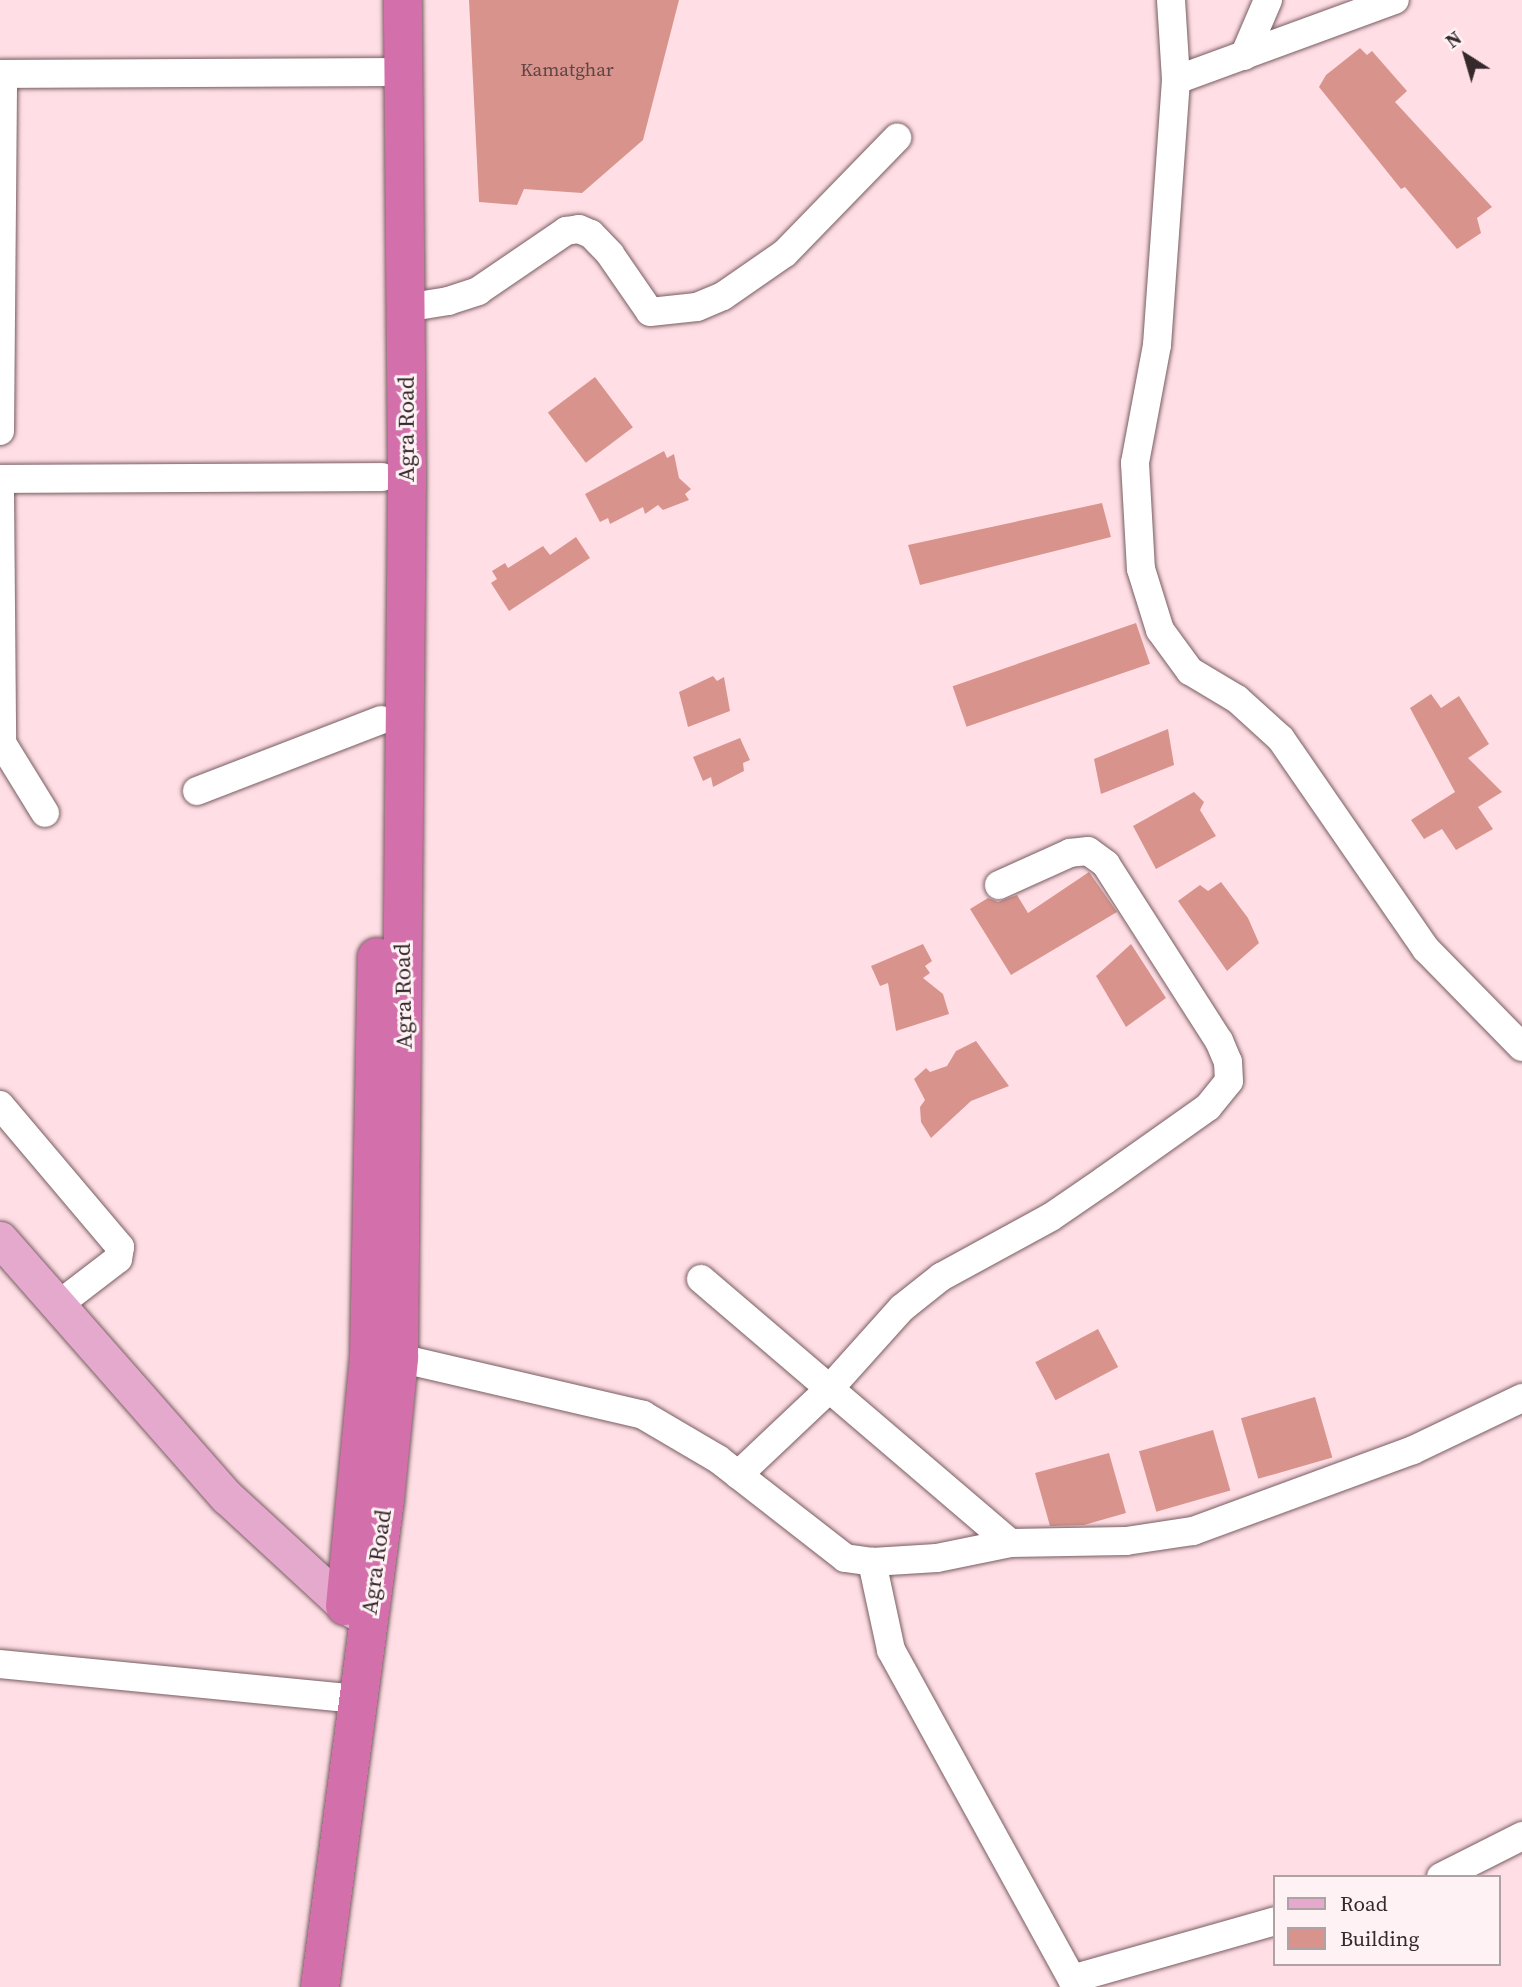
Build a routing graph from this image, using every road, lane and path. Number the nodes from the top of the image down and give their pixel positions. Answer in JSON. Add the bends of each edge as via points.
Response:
{"nodes":[{"id":1,"x":383,"y":0,"type":"edge"},
{"id":2,"x":403,"y":0,"type":"edge"},
{"id":3,"x":1171,"y":0,"type":"edge"},
{"id":4,"x":1259,"y":2,"type":"edge"},
{"id":5,"x":1382,"y":3,"type":"edge"},
{"id":6,"x":1244,"y":56,"type":"junction"},
{"id":7,"x":383,"y":72,"type":"junction"},
{"id":8,"x":2,"y":74,"type":"edge"},
{"id":9,"x":1176,"y":80,"type":"junction"},
{"id":10,"x":897,"y":138,"type":"dead end"},
{"id":11,"x":405,"y":308,"type":"junction"},
{"id":12,"x":0,"y":431,"type":"edge"},
{"id":13,"x":382,"y":477,"type":"junction"},
{"id":14,"x":0,"y":479,"type":"edge"},
{"id":15,"x":0,"y":493,"type":"edge"},
{"id":16,"x":381,"y":720,"type":"junction"},
{"id":17,"x":197,"y":791,"type":"dead end"},
{"id":18,"x":45,"y":813,"type":"dead end"},
{"id":19,"x":999,"y":885,"type":"dead end"},
{"id":20,"x":1522,"y":1047,"type":"edge"},
{"id":21,"x":0,"y":1105,"type":"edge"},
{"id":22,"x":0,"y":1239,"type":"edge"},
{"id":23,"x":701,"y":1279,"type":"dead end"},
{"id":24,"x":58,"y":1305,"type":"junction"},
{"id":25,"x":384,"y":1358,"type":"junction"},
{"id":26,"x":831,"y":1387,"type":"junction"},
{"id":27,"x":1522,"y":1398,"type":"edge"},
{"id":28,"x":738,"y":1475,"type":"junction"},
{"id":29,"x":1010,"y":1543,"type":"junction"},
{"id":30,"x":872,"y":1562,"type":"junction"},
{"id":31,"x":357,"y":1613,"type":"junction"},
{"id":32,"x":0,"y":1664,"type":"edge"},
{"id":33,"x":345,"y":1699,"type":"junction"},
{"id":34,"x":1522,"y":1836,"type":"edge"},
{"id":35,"x":1445,"y":1875,"type":"edge"},
{"id":36,"x":1274,"y":1921,"type":"edge"},
{"id":37,"x":297,"y":1987,"type":"edge"},
{"id":38,"x":320,"y":1987,"type":"edge"}],
"edges":[{"from":1,"to":7,"type":"highway","name":"Agra Road"},
{"from":2,"to":11,"type":"highway","name":"Agra Road"},
{"from":3,"to":9,"type":"street"},
{"from":4,"to":6,"type":"street"},
{"from":5,"to":6,"type":"street"},
{"from":6,"to":9,"type":"street"},
{"from":7,"to":8,"type":"street"},
{"from":7,"to":13,"type":"highway","name":"Agra Road"},
{"from":8,"to":12,"type":"street"},
{"from":9,"to":20,"type":"street","via":[[1157,345],[1135,463],[1141,569],[1160,631],[1190,671],[1237,699],[1281,739],[1426,949]]},
{"from":10,"to":11,"type":"street","via":[[785,253],[723,296],[697,307],[650,312],[610,254],[579,229],[565,231],[478,291]]},
{"from":11,"to":25,"type":"highway","name":"Agra Road","via":[[404,1114]]},
{"from":13,"to":14,"type":"street"},
{"from":13,"to":16,"type":"highway","name":"Agra Road"},
{"from":15,"to":18,"type":"street","via":[[2,744]]},
{"from":16,"to":17,"type":"street"},
{"from":16,"to":25,"type":"highway","name":"Agra Road"},
{"from":19,"to":26,"type":"street","via":[[1070,853],[1088,851],[1106,864],[1219,1041],[1228,1062],[1229,1080],[1208,1107],[1051,1217],[941,1277],[902,1308]]},
{"from":21,"to":24,"type":"street","via":[[120,1247],[118,1259]]},
{"from":22,"to":24,"type":"main road"},
{"from":23,"to":26,"type":"street"},
{"from":24,"to":31,"type":"main road","via":[[227,1497]]},
{"from":25,"to":28,"type":"street","via":[[643,1415]]},
{"from":25,"to":31,"type":"highway","name":"Agra Road"},
{"from":26,"to":28,"type":"street"},
{"from":26,"to":29,"type":"street"},
{"from":27,"to":29,"type":"street","via":[[1413,1450],[1193,1531],[1126,1541]]},
{"from":28,"to":30,"type":"street","via":[[845,1558]]},
{"from":29,"to":30,"type":"street","via":[[937,1558]]},
{"from":30,"to":36,"type":"street","via":[[891,1650],[1072,1979]]},
{"from":31,"to":33,"type":"highway","name":"Agra Road"},
{"from":32,"to":33,"type":"street"},
{"from":33,"to":37,"type":"highway"},
{"from":33,"to":38,"type":"highway"},
{"from":34,"to":35,"type":"street"}]}
